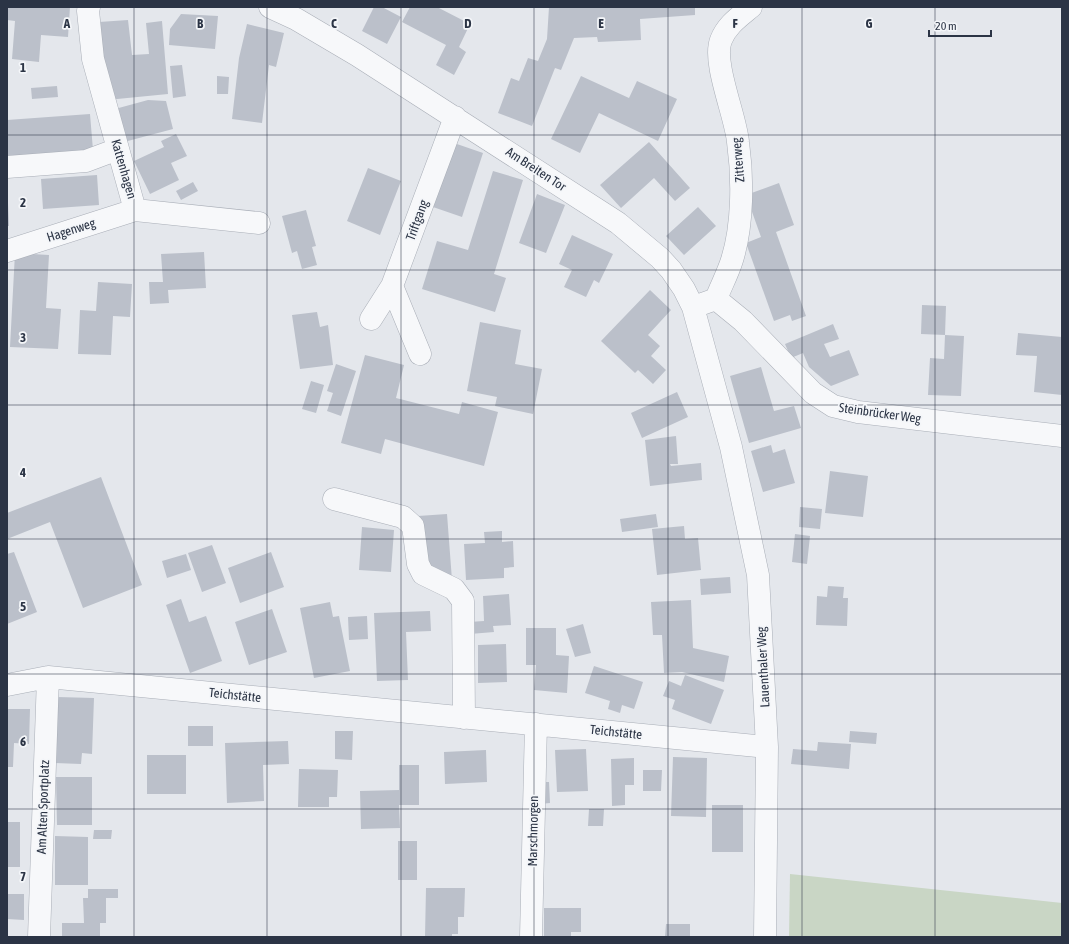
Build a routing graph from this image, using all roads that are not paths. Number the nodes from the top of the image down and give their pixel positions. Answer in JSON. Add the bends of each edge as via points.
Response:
{"nodes":[{"id":1,"x":89,"y":7,"type":"edge"},
{"id":2,"x":270,"y":7,"type":"edge"},
{"id":3,"x":751,"y":7,"type":"edge"},
{"id":4,"x":455,"y":116,"type":"junction"},
{"id":5,"x":118,"y":149,"type":"junction"},
{"id":6,"x":7,"y":167,"type":"edge"},
{"id":7,"x":135,"y":210,"type":"junction"},
{"id":8,"x":259,"y":223,"type":"dead end"},
{"id":9,"x":7,"y":251,"type":"edge"},
{"id":10,"x":392,"y":286,"type":"junction"},
{"id":11,"x":716,"y":299,"type":"junction"},
{"id":12,"x":693,"y":307,"type":"junction"},
{"id":13,"x":370,"y":319,"type":"dead end"},
{"id":14,"x":420,"y":354,"type":"dead end"},
{"id":15,"x":719,"y":402,"type":"joint"},
{"id":16,"x":1062,"y":436,"type":"edge"},
{"id":17,"x":334,"y":499,"type":"dead end"},
{"id":18,"x":48,"y":677,"type":"junction"},
{"id":19,"x":7,"y":685,"type":"edge"},
{"id":20,"x":464,"y":718,"type":"junction"},
{"id":21,"x":536,"y":724,"type":"junction"},
{"id":22,"x":767,"y":747,"type":"junction"},
{"id":23,"x":39,"y":937,"type":"edge"},
{"id":24,"x":531,"y":937,"type":"edge"},
{"id":25,"x":765,"y":937,"type":"edge"}],
"edges":[{"from":1,"to":5,"type":"street","name":"Kattenhagen","via":[[93,59]]},
{"from":2,"to":4,"type":"street","name":"Am Breiten Tor","via":[[296,19]]},
{"from":3,"to":11,"type":"street","name":"Zitterweg","via":[[732,22],[720,41],[719,61],[738,141],[742,198],[736,247]]},
{"from":4,"to":10,"type":"street","name":"Triftgang"},
{"from":4,"to":12,"type":"street","name":"Am Breiten Tor","via":[[618,223],[671,270]]},
{"from":5,"to":6,"type":"street","via":[[86,161]]},
{"from":5,"to":7,"type":"street","name":"Kattenhagen"},
{"from":7,"to":8,"type":"street","name":"Kattenhagen"},
{"from":7,"to":9,"type":"street","name":"Hagenweg"},
{"from":10,"to":13,"type":"street","name":"Triftgang"},
{"from":10,"to":14,"type":"street"},
{"from":11,"to":12,"type":"street"},
{"from":11,"to":16,"type":"street","name":"Steinbrücker Weg","via":[[743,321],[813,392],[834,406],[858,412]]},
{"from":12,"to":15,"type":"street","name":"Am Breiten Tor"},
{"from":15,"to":22,"type":"street","name":"Lauenthaler Weg","via":[[758,575]]},
{"from":17,"to":20,"type":"street","via":[[403,517],[413,526],[418,564],[423,574],[454,590],[463,601]]},
{"from":18,"to":19,"type":"street","name":"Teichstätte"},
{"from":18,"to":20,"type":"street","name":"Teichstätte"},
{"from":18,"to":23,"type":"street","name":"Am Alten Sportplatz"},
{"from":20,"to":21,"type":"street","name":"Teichstätte"},
{"from":21,"to":22,"type":"street","name":"Teichstätte"},
{"from":21,"to":24,"type":"street","name":"Marschmorgen"},
{"from":22,"to":25,"type":"street","name":"Lauenthaler Weg"}]}
